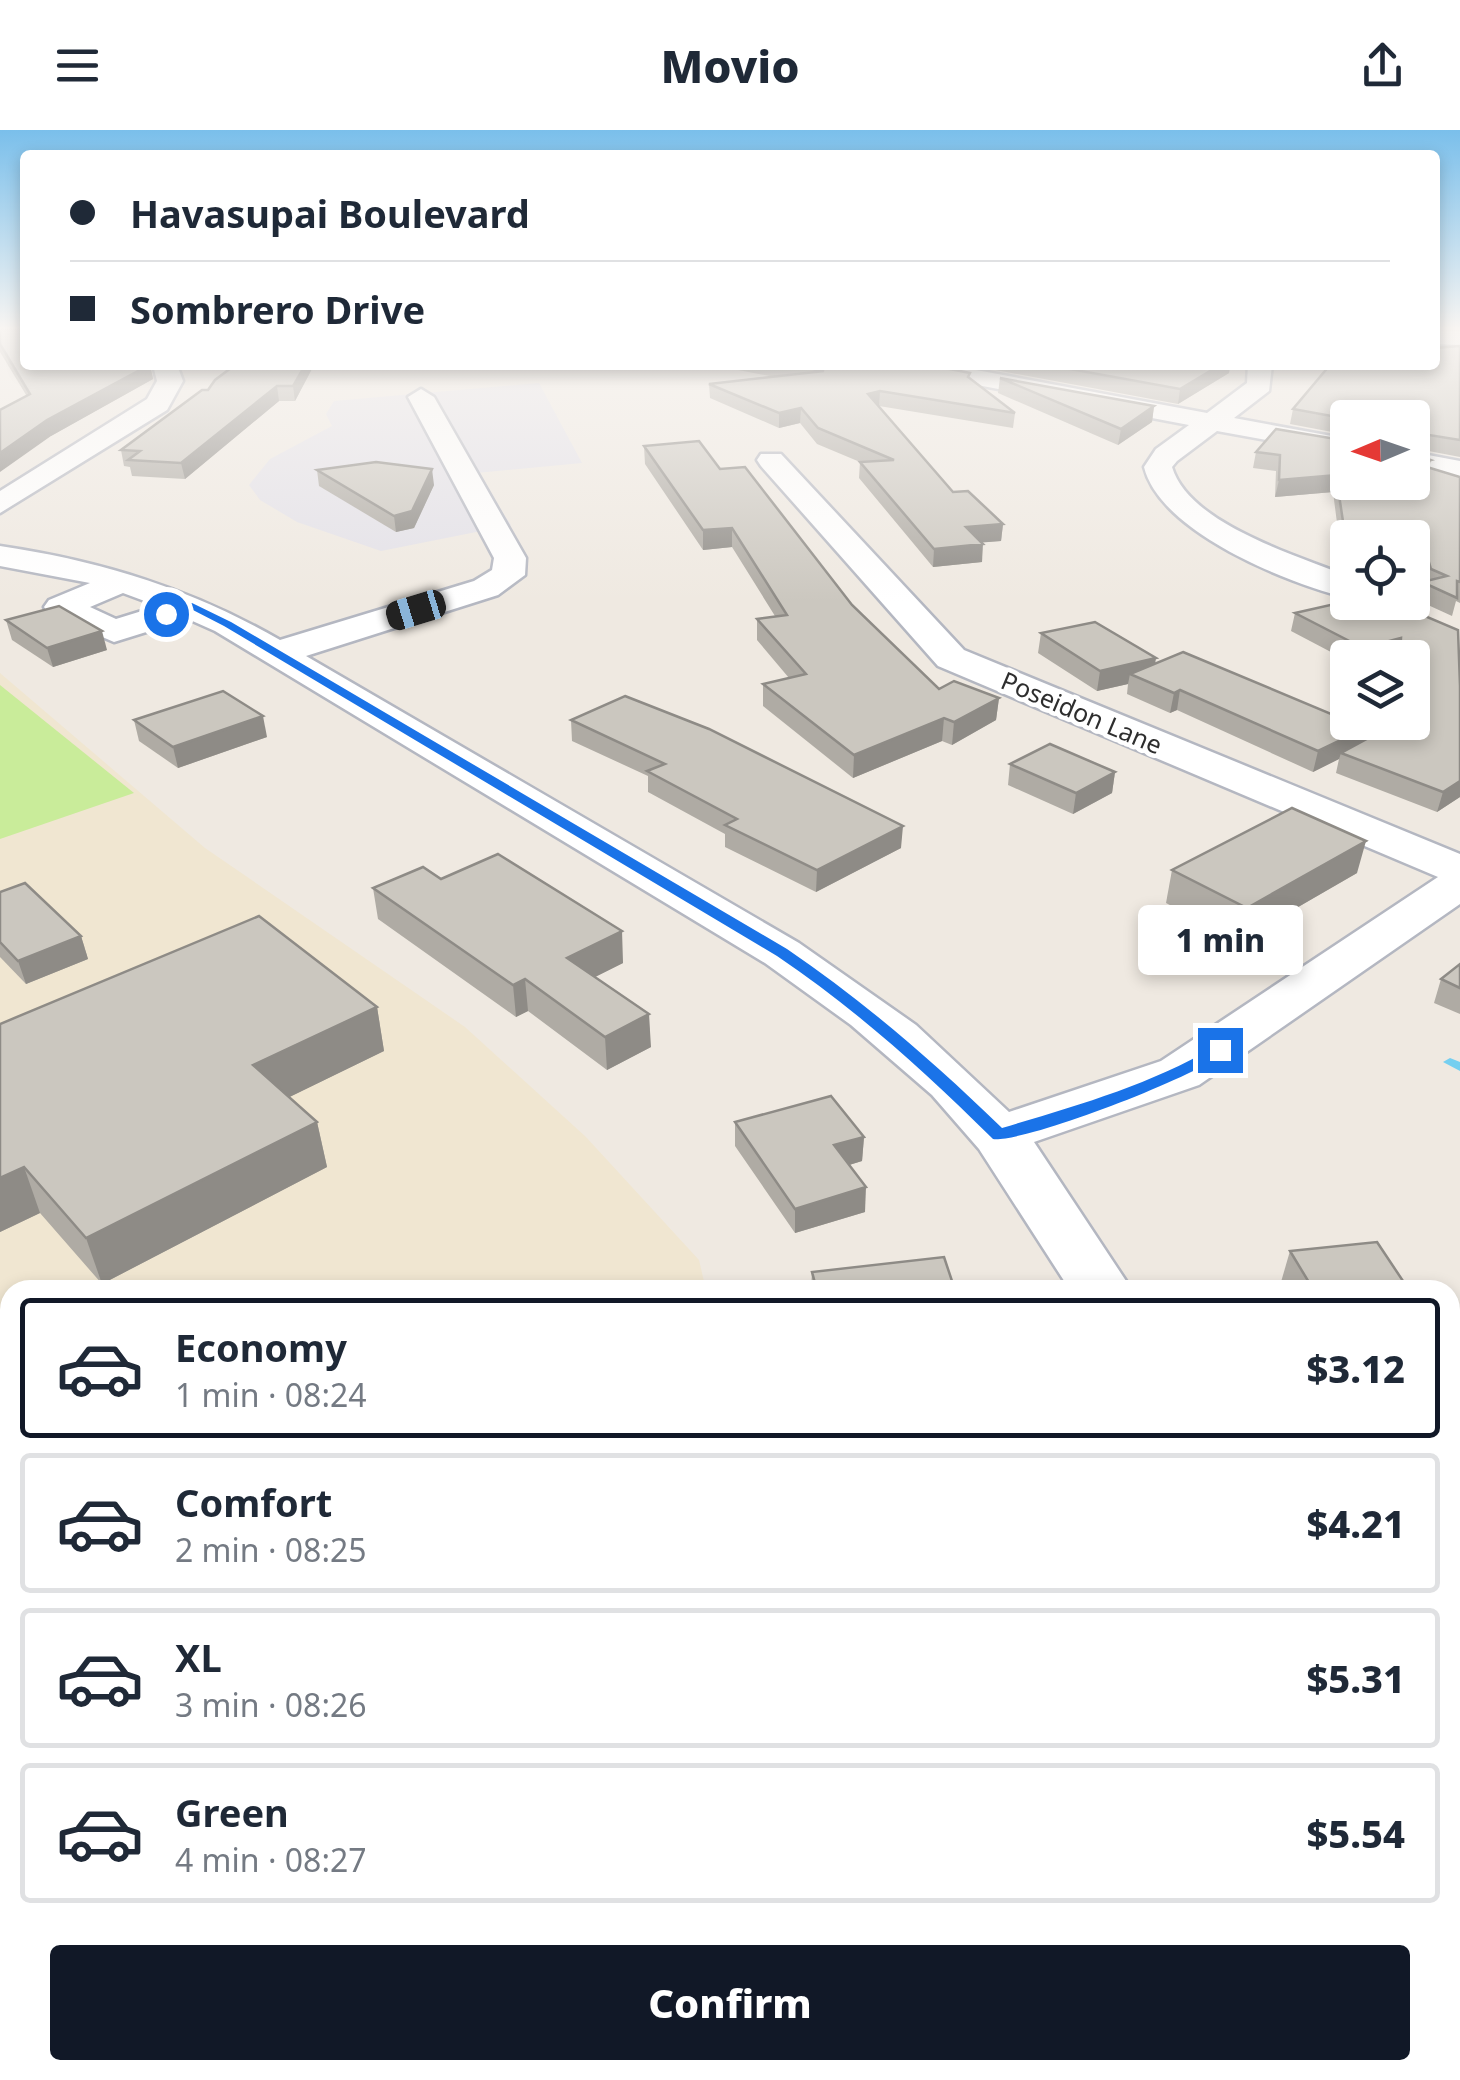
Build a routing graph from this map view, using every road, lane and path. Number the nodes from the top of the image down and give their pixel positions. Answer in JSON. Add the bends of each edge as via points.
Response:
{"nodes":[{"id":1,"x":133,"y":420,"type":"edge"},
{"id":2,"x":434,"y":420,"type":"edge"},
{"id":3,"x":1212,"y":420,"type":"joint"},
{"id":4,"x":1330,"y":443,"type":"edge"},
{"id":5,"x":771,"y":460,"type":"dead end"},
{"id":6,"x":1430,"y":464,"type":"edge"},
{"id":7,"x":1460,"y":470,"type":"edge"},
{"id":8,"x":0,"y":504,"type":"edge"},
{"id":9,"x":0,"y":556,"type":"edge"},
{"id":10,"x":1330,"y":580,"type":"edge"},
{"id":11,"x":123,"y":581,"type":"junction"},
{"id":12,"x":192,"y":606,"type":"junction"},
{"id":13,"x":277,"y":654,"type":"junction"},
{"id":14,"x":1460,"y":870,"type":"edge"},
{"id":15,"x":1460,"y":883,"type":"edge"},
{"id":16,"x":998,"y":1135,"type":"junction"},
{"id":17,"x":1094,"y":1280,"type":"edge"}],
"edges":[{"from":1,"to":8,"type":"street"},
{"from":2,"to":13,"type":"street","via":[[510,558],[508,575],[486,588]]},
{"from":3,"to":4,"type":"street"},
{"from":3,"to":10,"type":"street","via":[[1158,466],[1162,489],[1174,504],[1242,541]]},
{"from":5,"to":14,"type":"street","name":"Poseidon Lane","via":[[951,658]]},
{"from":6,"to":7,"type":"street"},
{"from":9,"to":11,"type":"street"},
{"from":11,"to":12,"type":"street"},
{"from":11,"to":12,"type":"street","via":[[61,608],[114,631]]},
{"from":12,"to":13,"type":"street"},
{"from":13,"to":16,"type":"street","via":[[782,952],[912,1050]]},
{"from":15,"to":16,"type":"street","via":[[1180,1074]]},
{"from":16,"to":17,"type":"street"}]}
